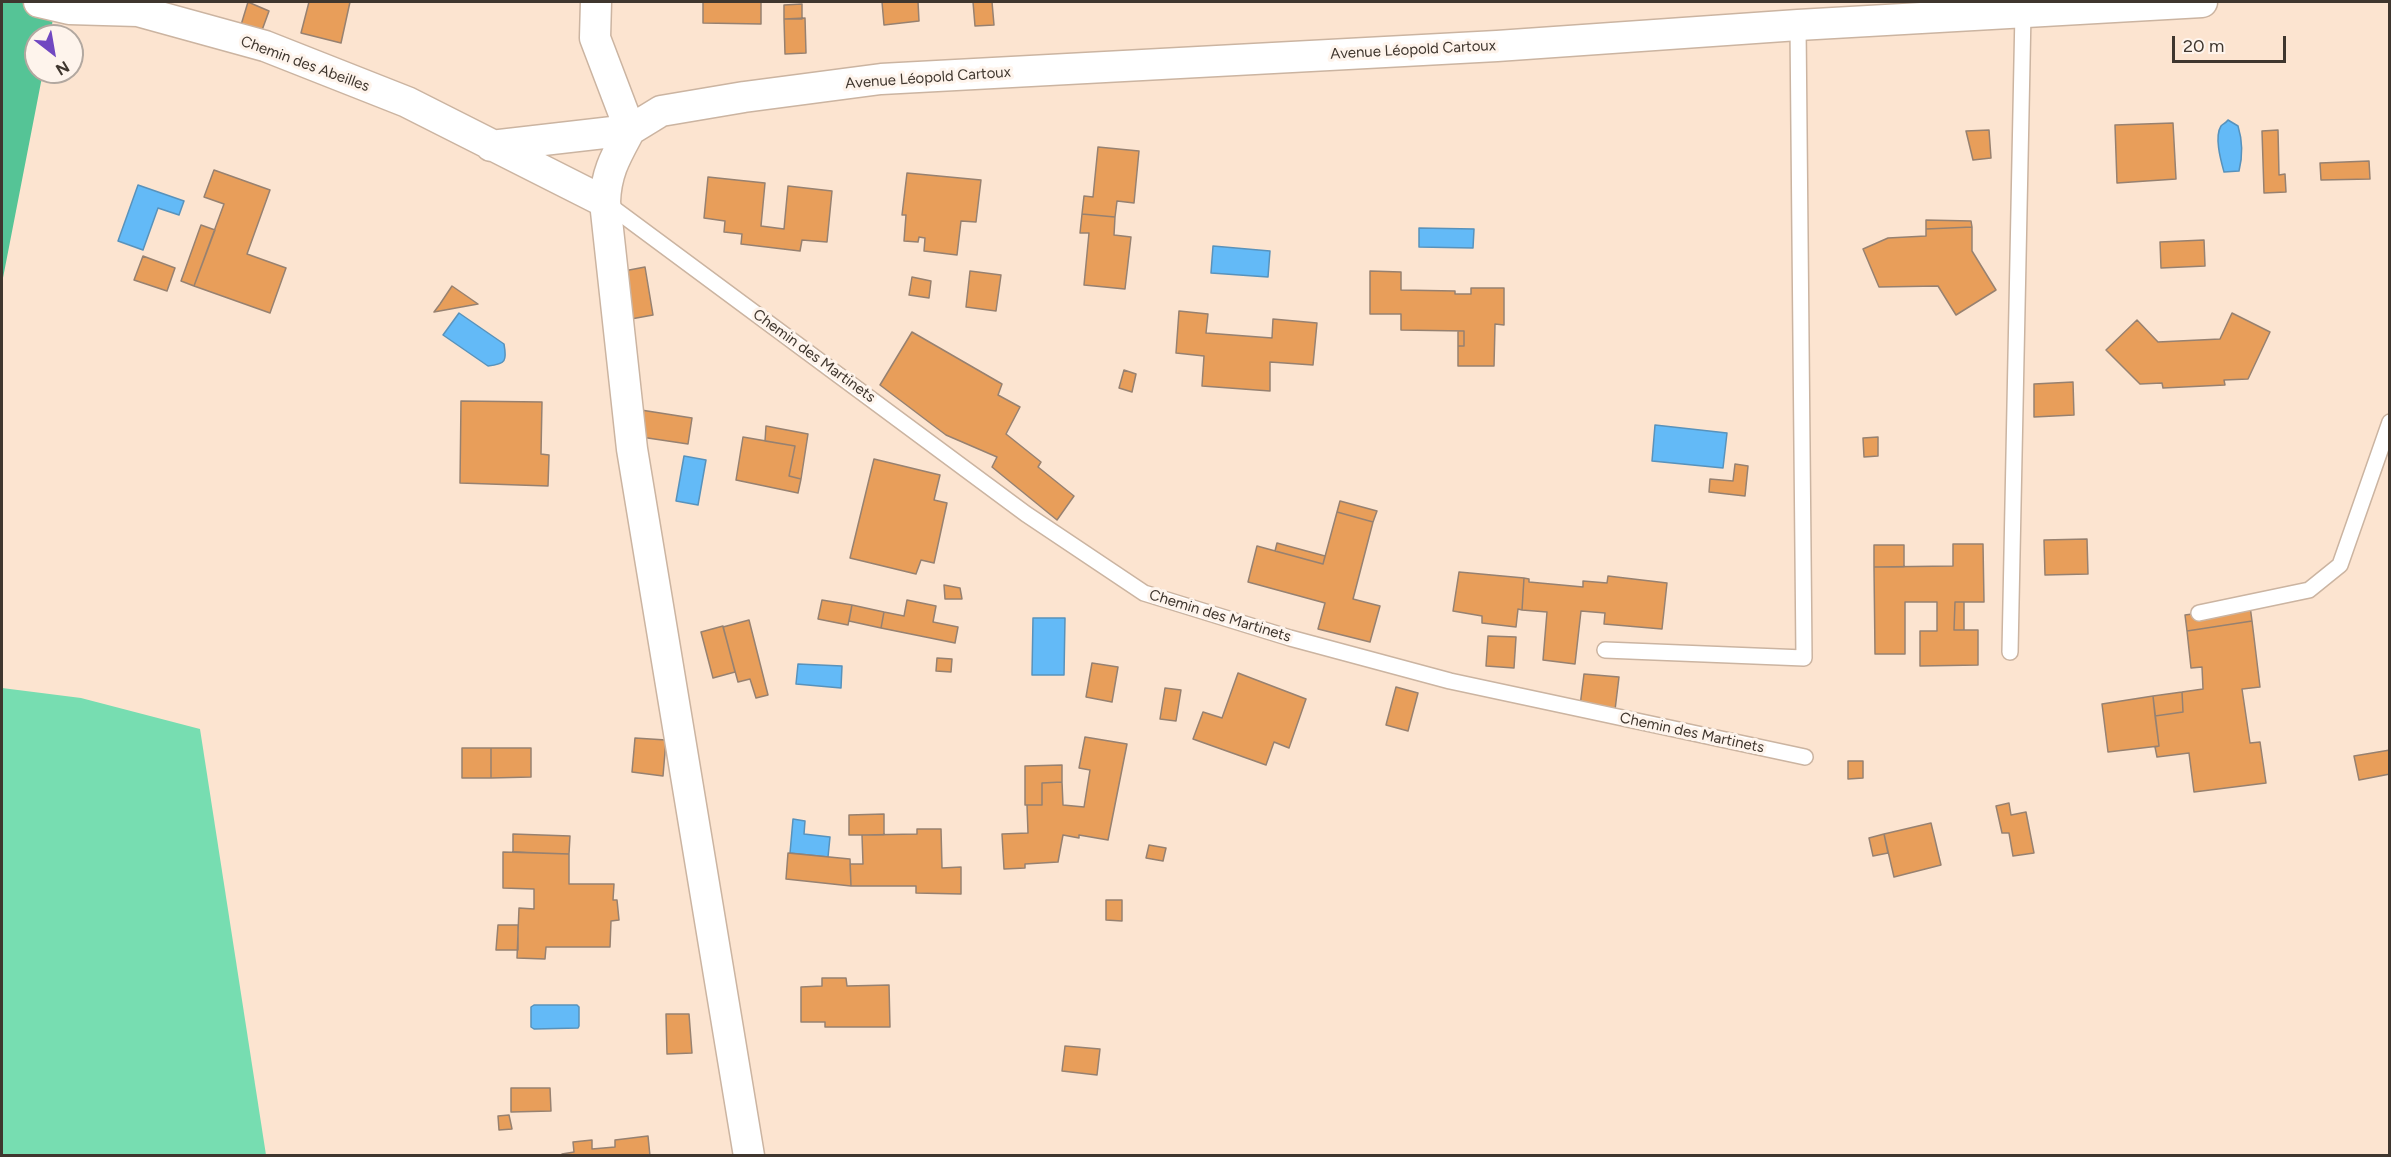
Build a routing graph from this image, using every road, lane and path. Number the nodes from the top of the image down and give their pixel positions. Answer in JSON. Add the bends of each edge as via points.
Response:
{"nodes":[{"id":1,"x":39,"y":2,"type":"edge"},
{"id":2,"x":596,"y":2,"type":"edge"},
{"id":3,"x":2202,"y":2,"type":"edge"},
{"id":4,"x":2023,"y":12,"type":"junction"},
{"id":5,"x":1798,"y":25,"type":"junction"},
{"id":6,"x":630,"y":130,"type":"junction"},
{"id":7,"x":491,"y":146,"type":"junction"},
{"id":8,"x":605,"y":202,"type":"junction"},
{"id":9,"x":2390,"y":423,"type":"edge"},
{"id":10,"x":2199,"y":613,"type":"dead end"},
{"id":11,"x":1605,"y":650,"type":"dead end"},
{"id":12,"x":2010,"y":652,"type":"dead end"},
{"id":13,"x":1805,"y":757,"type":"dead end"},
{"id":14,"x":750,"y":1155,"type":"edge"}],
"edges":[{"from":1,"to":7,"type":"street","name":"Chemin des Abeilles","via":[[69,9],[138,11],[266,46],[407,102]]},
{"from":2,"to":6,"type":"street","via":[[594,38]]},
{"from":3,"to":4,"type":"street","name":"Avenue Léopold Cartoux"},
{"from":4,"to":5,"type":"street","name":"Avenue Léopold Cartoux"},
{"from":4,"to":12,"type":"lane"},
{"from":5,"to":6,"type":"street","name":"Avenue Léopold Cartoux","via":[[1497,46],[881,79],[661,111]]},
{"from":5,"to":11,"type":"lane","via":[[1804,658]]},
{"from":6,"to":7,"type":"street"},
{"from":6,"to":8,"type":"street","via":[[606,181]]},
{"from":7,"to":8,"type":"street","name":"Chemin des Abeilles"},
{"from":8,"to":13,"type":"lane","name":"Chemin des Martinets","via":[[1026,514],[1144,593],[1450,681]]},
{"from":8,"to":14,"type":"street","via":[[632,449]]},
{"from":9,"to":10,"type":"lane","via":[[2340,565],[2309,590]]}]}
